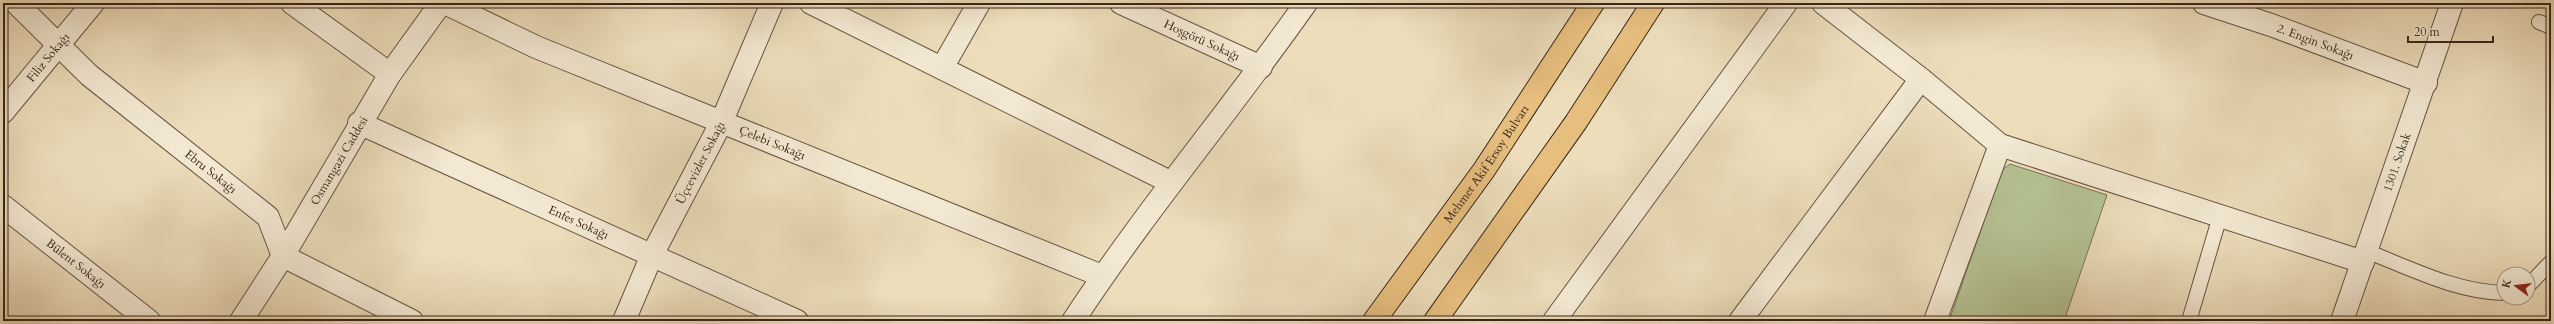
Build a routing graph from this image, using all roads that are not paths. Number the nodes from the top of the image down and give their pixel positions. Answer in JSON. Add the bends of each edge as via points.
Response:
{"nodes":[{"id":1,"x":16,"y":3,"type":"edge"},
{"id":2,"x":93,"y":3,"type":"edge"},
{"id":3,"x":292,"y":3,"type":"edge"},
{"id":4,"x":441,"y":3,"type":"edge"},
{"id":5,"x":445,"y":3,"type":"edge"},
{"id":6,"x":772,"y":3,"type":"edge"},
{"id":7,"x":811,"y":3,"type":"edge"},
{"id":8,"x":979,"y":3,"type":"edge"},
{"id":9,"x":1121,"y":3,"type":"edge"},
{"id":10,"x":1306,"y":3,"type":"edge"},
{"id":11,"x":1593,"y":3,"type":"edge"},
{"id":12,"x":1653,"y":3,"type":"edge"},
{"id":13,"x":1786,"y":3,"type":"edge"},
{"id":14,"x":1823,"y":3,"type":"edge"},
{"id":15,"x":2204,"y":3,"type":"edge"},
{"id":16,"x":2452,"y":3,"type":"edge"},
{"id":17,"x":60,"y":45,"type":"junction"},
{"id":18,"x":1261,"y":67,"type":"junction"},
{"id":19,"x":942,"y":68,"type":"junction"},
{"id":20,"x":390,"y":74,"type":"junction"},
{"id":21,"x":1921,"y":79,"type":"junction"},
{"id":22,"x":2426,"y":83,"type":"junction"},
{"id":23,"x":3,"y":112,"type":"edge"},
{"id":24,"x":359,"y":123,"type":"junction"},
{"id":25,"x":721,"y":123,"type":"junction"},
{"id":26,"x":2000,"y":145,"type":"junction"},
{"id":27,"x":1170,"y":182,"type":"junction"},
{"id":28,"x":3,"y":206,"type":"edge"},
{"id":29,"x":2220,"y":216,"type":"junction"},
{"id":30,"x":652,"y":255,"type":"junction"},
{"id":31,"x":283,"y":256,"type":"junction"},
{"id":32,"x":2364,"y":256,"type":"junction"},
{"id":33,"x":2551,"y":262,"type":"edge"},
{"id":34,"x":1102,"y":276,"type":"junction"},
{"id":35,"x":2536,"y":278,"type":"edge"},
{"id":36,"x":2496,"y":293,"type":"edge"},
{"id":37,"x":149,"y":321,"type":"edge"},
{"id":38,"x":240,"y":321,"type":"edge"},
{"id":39,"x":412,"y":321,"type":"edge"},
{"id":40,"x":624,"y":321,"type":"edge"},
{"id":41,"x":798,"y":321,"type":"edge"},
{"id":42,"x":1072,"y":321,"type":"edge"},
{"id":43,"x":1374,"y":321,"type":"edge"},
{"id":44,"x":1435,"y":321,"type":"edge"},
{"id":45,"x":1554,"y":321,"type":"edge"},
{"id":46,"x":1740,"y":321,"type":"edge"},
{"id":47,"x":1935,"y":321,"type":"edge"},
{"id":48,"x":2189,"y":321,"type":"edge"},
{"id":49,"x":2342,"y":321,"type":"edge"}],
"edges":[{"from":1,"to":17,"type":"street","name":"Ebru Sokağı"},
{"from":2,"to":17,"type":"street","name":"Filiz Sokağı"},
{"from":3,"to":20,"type":"street"},
{"from":4,"to":20,"type":"street","name":"Osmangazi Caddesi"},
{"from":5,"to":25,"type":"street","name":"Çelebi Sokağı","via":[[536,47]]},
{"from":6,"to":25,"type":"street","name":"Üçcevizler Sokağı"},
{"from":7,"to":19,"type":"street"},
{"from":8,"to":19,"type":"street"},
{"from":9,"to":18,"type":"street","name":"Hoşgörü Sokağı"},
{"from":10,"to":18,"type":"street"},
{"from":11,"to":43,"type":"main road","name":"Mehmet Akif Ersoy Bulvarı","via":[[1484,170]]},
{"from":12,"to":44,"type":"main road","via":[[1576,122]]},
{"from":13,"to":45,"type":"street"},
{"from":14,"to":21,"type":"street"},
{"from":15,"to":22,"type":"street","name":"2. Engin Sokağı","via":[[2271,25]]},
{"from":16,"to":22,"type":"street","name":"1301. Sokak"},
{"from":17,"to":23,"type":"street","name":"Filiz Sokağı"},
{"from":17,"to":31,"type":"street","name":"Ebru Sokağı","via":[[90,75],[268,217]]},
{"from":18,"to":27,"type":"street"},
{"from":19,"to":27,"type":"street"},
{"from":20,"to":24,"type":"street","name":"Osmangazi Caddesi"},
{"from":21,"to":26,"type":"street"},
{"from":21,"to":46,"type":"street"},
{"from":22,"to":32,"type":"street","name":"1301. Sokak"},
{"from":24,"to":30,"type":"street","name":"Enfes Sokağı"},
{"from":24,"to":31,"type":"street","name":"Osmangazi Caddesi"},
{"from":25,"to":30,"type":"street","name":"Üçcevizler Sokağı"},
{"from":25,"to":34,"type":"street","name":"Çelebi Sokağı"},
{"from":26,"to":29,"type":"street"},
{"from":26,"to":47,"type":"street"},
{"from":27,"to":34,"type":"street"},
{"from":28,"to":37,"type":"street","name":"Bülent Sokağı"},
{"from":29,"to":32,"type":"street"},
{"from":29,"to":48,"type":"lane"},
{"from":30,"to":40,"type":"street","name":"Üçcevizler Sokağı"},
{"from":30,"to":41,"type":"street","name":"Enfes Sokağı"},
{"from":31,"to":38,"type":"street","name":"Osmangazi Caddesi"},
{"from":31,"to":39,"type":"street"},
{"from":32,"to":36,"type":"lane","via":[[2454,285]]},
{"from":32,"to":49,"type":"street","name":"1301. Sokak"},
{"from":33,"to":35,"type":"lane"},
{"from":34,"to":42,"type":"street"}]}
